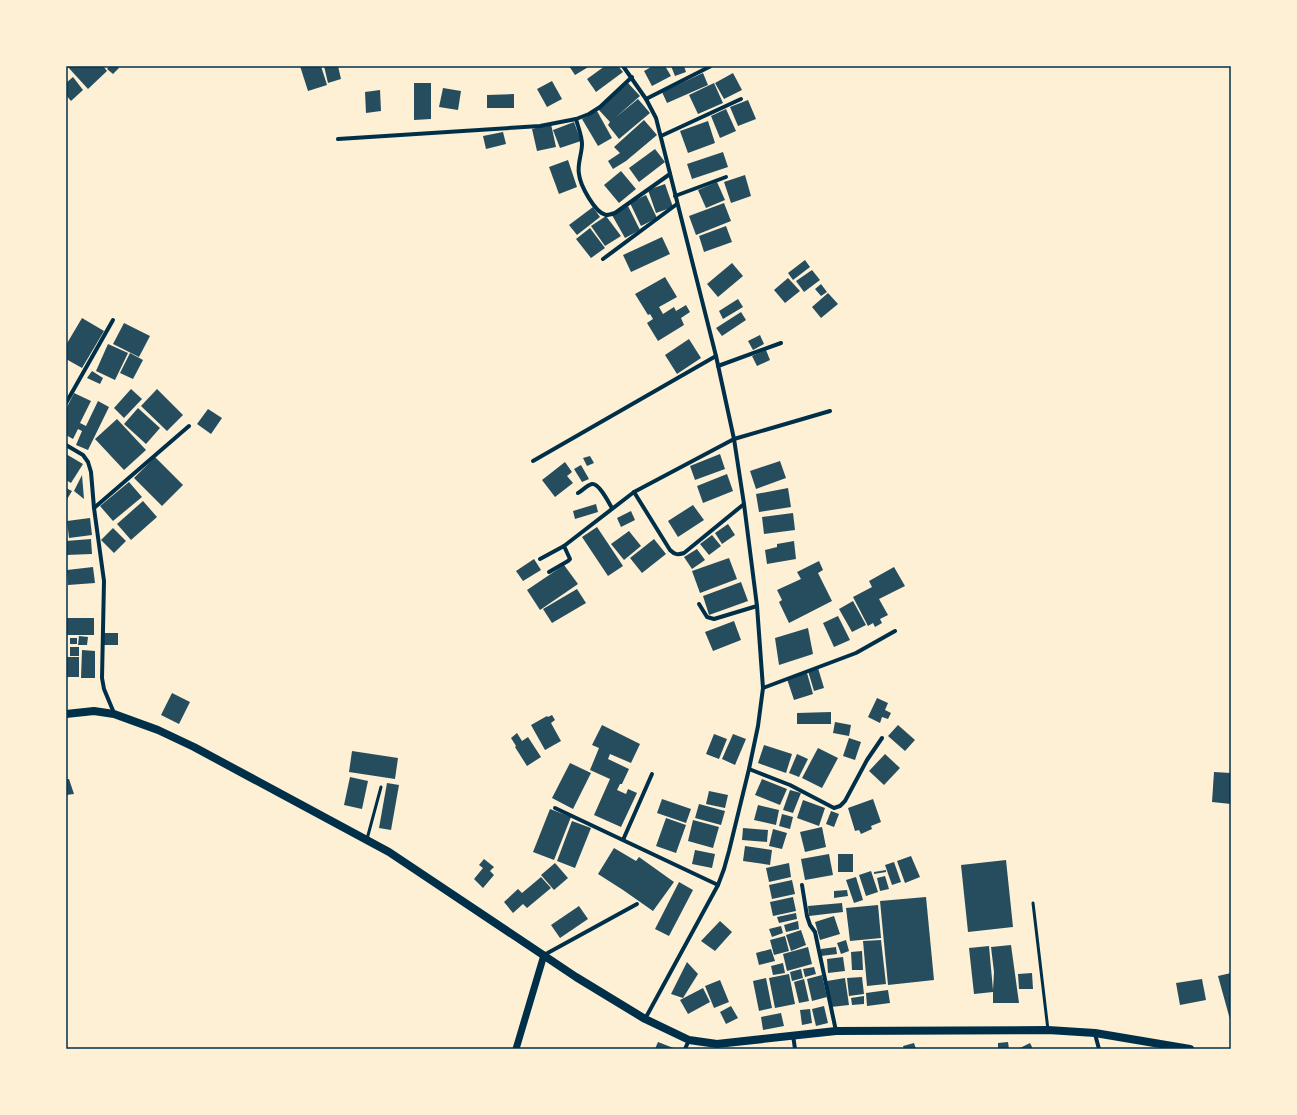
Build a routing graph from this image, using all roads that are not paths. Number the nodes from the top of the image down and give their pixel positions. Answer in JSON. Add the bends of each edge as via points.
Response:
{"nodes":[{"id":1,"x":623,"y":66,"type":"edge"},
{"id":2,"x":711,"y":66,"type":"edge"},
{"id":3,"x":632,"y":77,"type":"junction"},
{"id":4,"x":646,"y":99,"type":"junction"},
{"id":5,"x":742,"y":99,"type":"dead end"},
{"id":6,"x":576,"y":120,"type":"junction"},
{"id":7,"x":661,"y":136,"type":"junction"},
{"id":8,"x":338,"y":139,"type":"dead end"},
{"id":9,"x":670,"y":174,"type":"junction"},
{"id":10,"x":726,"y":178,"type":"dead end"},
{"id":11,"x":676,"y":196,"type":"junction"},
{"id":12,"x":677,"y":204,"type":"junction"},
{"id":13,"x":603,"y":260,"type":"dead end"},
{"id":14,"x":113,"y":320,"type":"dead end"},
{"id":15,"x":781,"y":343,"type":"dead end"},
{"id":16,"x":716,"y":356,"type":"junction"},
{"id":17,"x":718,"y":366,"type":"junction"},
{"id":18,"x":66,"y":403,"type":"edge"},
{"id":19,"x":830,"y":411,"type":"dead end"},
{"id":20,"x":189,"y":426,"type":"dead end"},
{"id":21,"x":734,"y":439,"type":"junction"},
{"id":22,"x":66,"y":445,"type":"edge"},
{"id":23,"x":533,"y":460,"type":"dead end"},
{"id":24,"x":634,"y":492,"type":"junction"},
{"id":25,"x":578,"y":493,"type":"dead end"},
{"id":26,"x":744,"y":504,"type":"junction"},
{"id":27,"x":94,"y":508,"type":"junction"},
{"id":28,"x":612,"y":508,"type":"junction"},
{"id":29,"x":564,"y":546,"type":"junction"},
{"id":30,"x":540,"y":559,"type":"dead end"},
{"id":31,"x":549,"y":572,"type":"dead end"},
{"id":32,"x":699,"y":604,"type":"dead end"},
{"id":33,"x":757,"y":606,"type":"junction"},
{"id":34,"x":895,"y":631,"type":"dead end"},
{"id":35,"x":763,"y":688,"type":"junction"},
{"id":36,"x":66,"y":714,"type":"edge"},
{"id":37,"x":114,"y":714,"type":"junction"},
{"id":38,"x":882,"y":738,"type":"dead end"},
{"id":39,"x":749,"y":769,"type":"junction"},
{"id":40,"x":652,"y":774,"type":"dead end"},
{"id":41,"x":381,"y":787,"type":"dead end"},
{"id":42,"x":555,"y":808,"type":"dead end"},
{"id":43,"x":366,"y":840,"type":"junction"},
{"id":44,"x":623,"y":840,"type":"junction"},
{"id":45,"x":718,"y":885,"type":"junction"},
{"id":46,"x":802,"y":885,"type":"dead end"},
{"id":47,"x":1033,"y":903,"type":"dead end"},
{"id":48,"x":637,"y":904,"type":"dead end"},
{"id":49,"x":544,"y":955,"type":"junction"},
{"id":50,"x":645,"y":1019,"type":"junction"},
{"id":51,"x":1048,"y":1030,"type":"junction"},
{"id":52,"x":836,"y":1031,"type":"junction"},
{"id":53,"x":1095,"y":1033,"type":"junction"},
{"id":54,"x":793,"y":1035,"type":"junction"},
{"id":55,"x":690,"y":1040,"type":"junction"},
{"id":56,"x":516,"y":1049,"type":"edge"},
{"id":57,"x":685,"y":1049,"type":"edge"},
{"id":58,"x":795,"y":1049,"type":"edge"},
{"id":59,"x":1099,"y":1049,"type":"edge"},
{"id":60,"x":1190,"y":1049,"type":"edge"}],
"edges":[{"from":1,"to":3,"type":"street"},
{"from":2,"to":4,"type":"street"},
{"from":3,"to":4,"type":"street"},
{"from":3,"to":6,"type":"street","via":[[600,107]]},
{"from":4,"to":7,"type":"street","via":[[656,118]]},
{"from":5,"to":7,"type":"street"},
{"from":6,"to":8,"type":"street","via":[[540,126]]},
{"from":6,"to":9,"type":"street","via":[[582,145],[579,175],[588,197],[600,212],[606,215],[615,213]]},
{"from":7,"to":9,"type":"street"},
{"from":9,"to":11,"type":"street"},
{"from":10,"to":11,"type":"street"},
{"from":11,"to":12,"type":"street"},
{"from":12,"to":13,"type":"street"},
{"from":12,"to":16,"type":"street"},
{"from":14,"to":18,"type":"street"},
{"from":15,"to":17,"type":"street"},
{"from":16,"to":17,"type":"street"},
{"from":16,"to":23,"type":"street"},
{"from":17,"to":21,"type":"street"},
{"from":19,"to":21,"type":"street"},
{"from":20,"to":27,"type":"street"},
{"from":21,"to":24,"type":"street"},
{"from":21,"to":26,"type":"street"},
{"from":22,"to":27,"type":"street","via":[[83,455],[88,462]]},
{"from":24,"to":26,"type":"street","via":[[670,550],[679,555]]},
{"from":24,"to":28,"type":"street"},
{"from":25,"to":28,"type":"street","via":[[595,484]]},
{"from":26,"to":33,"type":"street"},
{"from":27,"to":37,"type":"street","via":[[104,581],[102,678]]},
{"from":28,"to":29,"type":"street"},
{"from":29,"to":30,"type":"street"},
{"from":29,"to":31,"type":"street","via":[[570,559]]},
{"from":32,"to":33,"type":"street","via":[[707,617],[714,618]]},
{"from":33,"to":35,"type":"street"},
{"from":34,"to":35,"type":"street","via":[[856,653]]},
{"from":35,"to":39,"type":"street"},
{"from":36,"to":37,"type":"main road","via":[[94,711]]},
{"from":37,"to":43,"type":"main road","via":[[194,747]]},
{"from":38,"to":39,"type":"street","via":[[866,760],[845,800],[834,808],[790,785]]},
{"from":39,"to":45,"type":"street"},
{"from":40,"to":44,"type":"street"},
{"from":41,"to":43,"type":"lane"},
{"from":42,"to":44,"type":"street"},
{"from":43,"to":49,"type":"main road","via":[[389,852]]},
{"from":44,"to":45,"type":"street"},
{"from":45,"to":50,"type":"street"},
{"from":46,"to":52,"type":"street","via":[[807,916],[815,932]]},
{"from":47,"to":51,"type":"lane"},
{"from":48,"to":49,"type":"street"},
{"from":49,"to":50,"type":"main road"},
{"from":49,"to":56,"type":"street"},
{"from":50,"to":55,"type":"main road"},
{"from":51,"to":52,"type":"main road"},
{"from":51,"to":53,"type":"main road"},
{"from":52,"to":54,"type":"main road"},
{"from":53,"to":59,"type":"street"},
{"from":53,"to":60,"type":"main road"},
{"from":54,"to":55,"type":"main road","via":[[717,1044]]},
{"from":54,"to":58,"type":"street"},
{"from":55,"to":57,"type":"street"}]}
